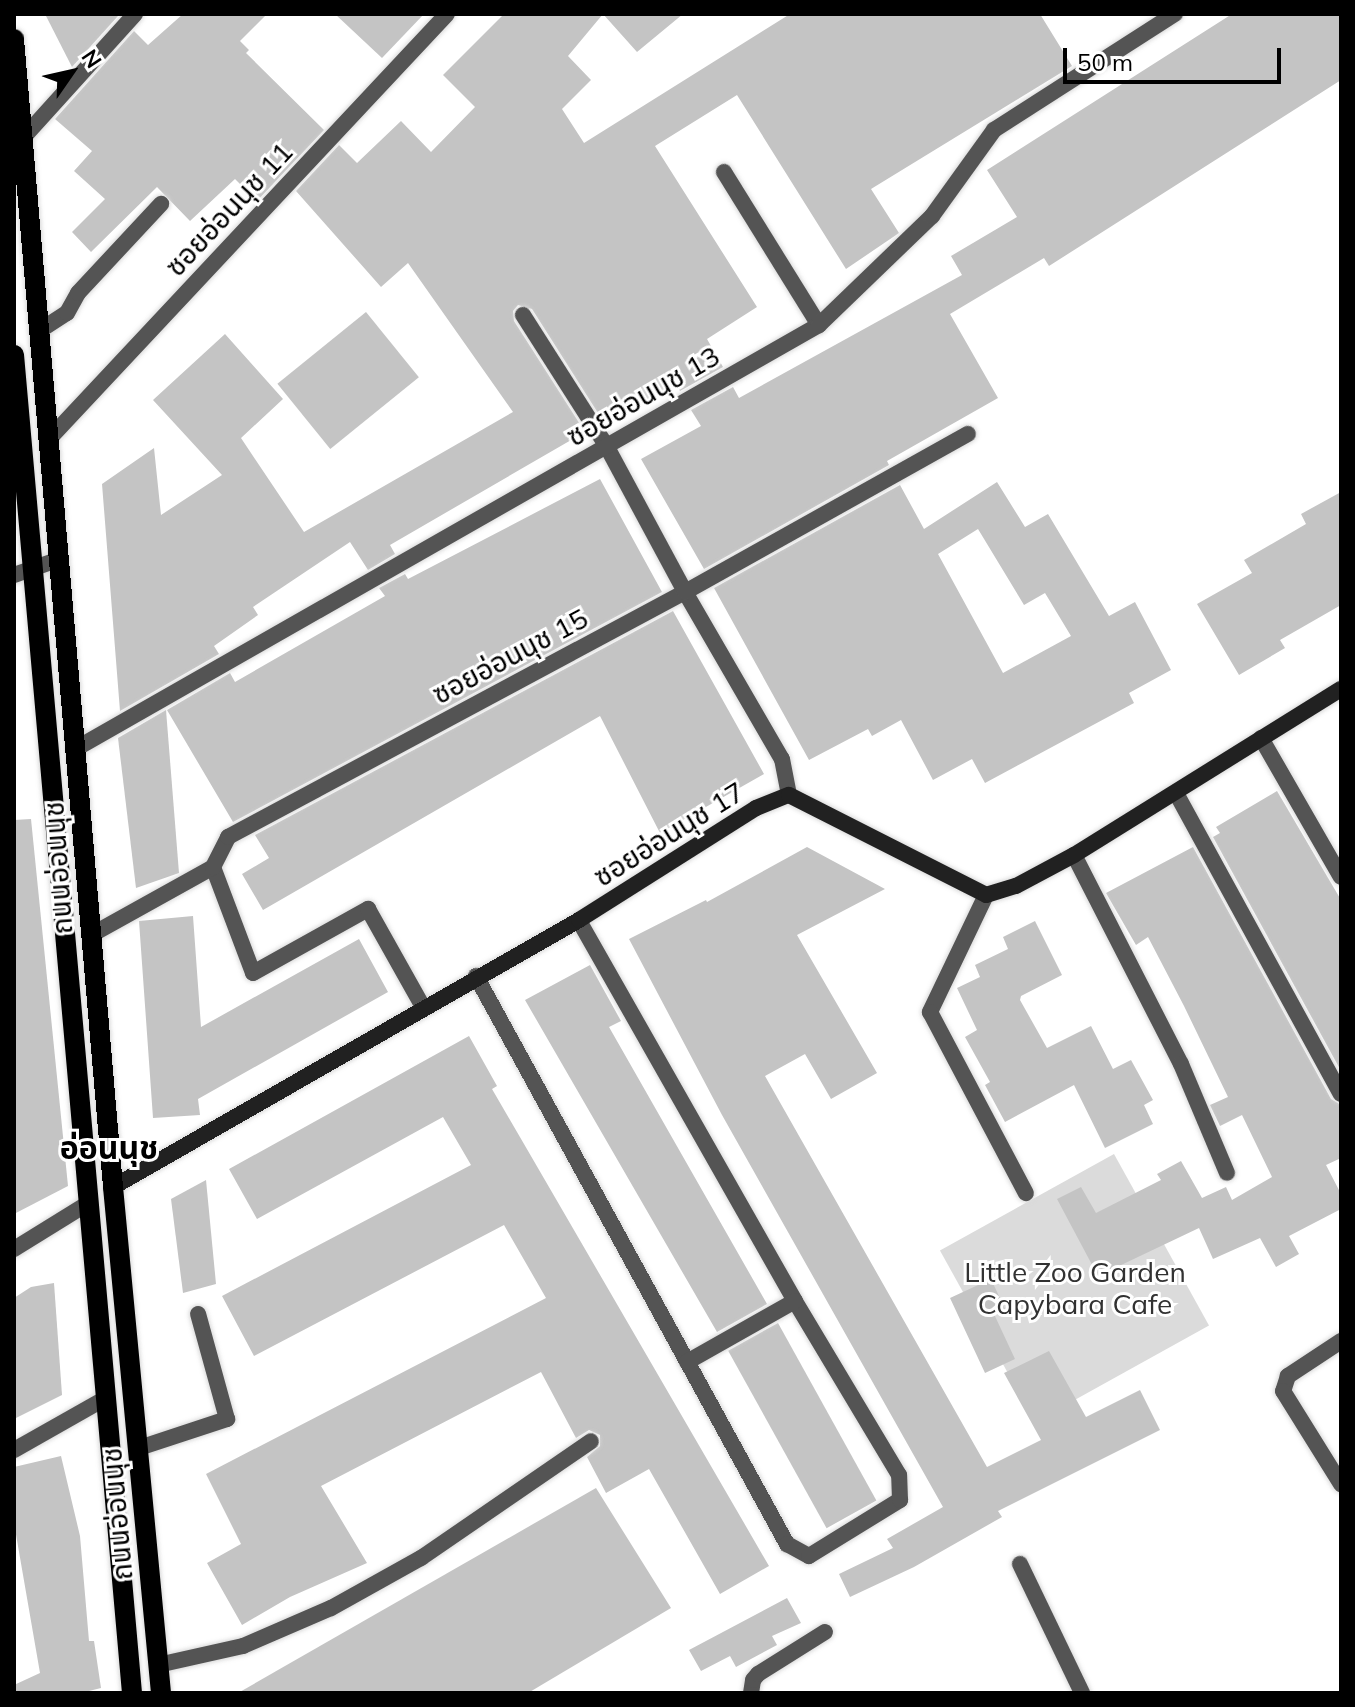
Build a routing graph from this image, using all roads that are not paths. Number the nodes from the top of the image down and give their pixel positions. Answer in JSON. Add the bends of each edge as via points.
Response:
{"nodes":[{"id":1,"x":135,"y":14,"type":"edge"},
{"id":2,"x":447,"y":14,"type":"edge"},
{"id":3,"x":1175,"y":14,"type":"edge"},
{"id":4,"x":14,"y":39,"type":"edge"},
{"id":5,"x":23,"y":138,"type":"junction"},
{"id":6,"x":724,"y":172,"type":"dead end"},
{"id":7,"x":161,"y":204,"type":"dead end"},
{"id":8,"x":523,"y":315,"type":"dead end"},
{"id":9,"x":819,"y":325,"type":"junction"},
{"id":10,"x":39,"y":331,"type":"junction"},
{"id":11,"x":14,"y":355,"type":"edge"},
{"id":12,"x":968,"y":434,"type":"dead end"},
{"id":13,"x":49,"y":439,"type":"junction"},
{"id":14,"x":607,"y":447,"type":"junction"},
{"id":15,"x":60,"y":559,"type":"junction"},
{"id":16,"x":24,"y":572,"type":"edge"},
{"id":17,"x":685,"y":592,"type":"junction"},
{"id":18,"x":1341,"y":689,"type":"edge"},
{"id":19,"x":1261,"y":738,"type":"junction"},
{"id":20,"x":77,"y":748,"type":"junction"},
{"id":21,"x":1176,"y":793,"type":"junction"},
{"id":22,"x":789,"y":795,"type":"junction"},
{"id":23,"x":1074,"y":855,"type":"junction"},
{"id":24,"x":213,"y":867,"type":"junction"},
{"id":25,"x":1341,"y":877,"type":"edge"},
{"id":26,"x":986,"y":895,"type":"junction"},
{"id":27,"x":579,"y":920,"type":"junction"},
{"id":28,"x":91,"y":935,"type":"junction"},
{"id":29,"x":476,"y":976,"type":"junction"},
{"id":30,"x":423,"y":1007,"type":"junction"},
{"id":31,"x":1341,"y":1094,"type":"edge"},
{"id":32,"x":1227,"y":1173,"type":"dead end"},
{"id":33,"x":113,"y":1187,"type":"junction"},
{"id":34,"x":1026,"y":1193,"type":"dead end"},
{"id":35,"x":90,"y":1202,"type":"junction"},
{"id":36,"x":14,"y":1249,"type":"edge"},
{"id":37,"x":795,"y":1301,"type":"junction"},
{"id":38,"x":198,"y":1314,"type":"dead end"},
{"id":39,"x":1341,"y":1341,"type":"edge"},
{"id":40,"x":687,"y":1362,"type":"junction"},
{"id":41,"x":133,"y":1384,"type":"junction"},
{"id":42,"x":106,"y":1398,"type":"junction"},
{"id":43,"x":591,"y":1441,"type":"dead end"},
{"id":44,"x":139,"y":1448,"type":"junction"},
{"id":45,"x":14,"y":1450,"type":"edge"},
{"id":46,"x":1341,"y":1484,"type":"edge"},
{"id":47,"x":1020,"y":1564,"type":"dead end"},
{"id":48,"x":825,"y":1632,"type":"dead end"},
{"id":49,"x":158,"y":1665,"type":"junction"},
{"id":50,"x":132,"y":1693,"type":"edge"},
{"id":51,"x":161,"y":1693,"type":"edge"},
{"id":52,"x":751,"y":1693,"type":"edge"},
{"id":53,"x":1082,"y":1693,"type":"edge"}],
"edges":[{"from":1,"to":5,"type":"street"},
{"from":2,"to":13,"type":"street","name":"ซอยอ่อนนุช 11"},
{"from":3,"to":9,"type":"street","name":"ซอยอ่อนนุช 13","via":[[994,130],[932,216]]},
{"from":4,"to":5,"type":"main road","name":"ถนนอ่อนนุช"},
{"from":5,"to":10,"type":"main road","name":"ถนนอ่อนนุช"},
{"from":6,"to":9,"type":"street"},
{"from":7,"to":10,"type":"street","via":[[78,293],[67,313]]},
{"from":8,"to":14,"type":"street"},
{"from":9,"to":14,"type":"street","name":"ซอยอ่อนนุช 13"},
{"from":10,"to":13,"type":"main road","name":"ถนนอ่อนนุช"},
{"from":11,"to":16,"type":"main road","name":"ถนนอ่อนนุช"},
{"from":12,"to":17,"type":"street","name":"ซอยอ่อนนุช 15"},
{"from":13,"to":15,"type":"main road","name":"ถนนอ่อนนุช"},
{"from":14,"to":17,"type":"street"},
{"from":14,"to":20,"type":"street","name":"ซอยอ่อนนุช 13"},
{"from":15,"to":16,"type":"street"},
{"from":15,"to":20,"type":"main road","name":"ถนนอ่อนนุช"},
{"from":16,"to":35,"type":"main road","name":"ถนนอ่อนนุช"},
{"from":17,"to":22,"type":"street","via":[[782,759]]},
{"from":17,"to":24,"type":"street","name":"ซอยอ่อนนุช 15","via":[[228,837]]},
{"from":18,"to":19,"type":"street"},
{"from":19,"to":21,"type":"street"},
{"from":19,"to":25,"type":"street"},
{"from":20,"to":28,"type":"main road","name":"ถนนอ่อนนุช"},
{"from":21,"to":23,"type":"street"},
{"from":21,"to":31,"type":"street"},
{"from":22,"to":26,"type":"street","name":"ซอยอ่อนนุช 17"},
{"from":22,"to":27,"type":"street","name":"ซอยอ่อนนุช 17","via":[[756,808]]},
{"from":23,"to":26,"type":"street","via":[[1016,886]]},
{"from":23,"to":32,"type":"street","via":[[1181,1064]]},
{"from":24,"to":28,"type":"street","name":"ซอยอ่อนนุช 15"},
{"from":24,"to":30,"type":"street","via":[[253,973],[368,909]]},
{"from":26,"to":34,"type":"street","via":[[930,1012]]},
{"from":27,"to":29,"type":"street","name":"ซอยอ่อนนุช 17"},
{"from":27,"to":37,"type":"street"},
{"from":28,"to":33,"type":"main road","name":"ถนนอ่อนนุช"},
{"from":29,"to":30,"type":"street","name":"ซอยอ่อนนุช 17"},
{"from":29,"to":40,"type":"street"},
{"from":30,"to":33,"type":"street","name":"ซอยอ่อนนุช 17"},
{"from":33,"to":35,"type":"main road"},
{"from":33,"to":41,"type":"main road","name":"ถนนอ่อนนุช"},
{"from":35,"to":36,"type":"street"},
{"from":35,"to":42,"type":"main road","name":"ถนนอ่อนนุช"},
{"from":37,"to":40,"type":"street"},
{"from":37,"to":40,"type":"street","via":[[899,1475],[902,1495],[809,1556],[787,1544]]},
{"from":38,"to":44,"type":"street","via":[[227,1419]]},
{"from":39,"to":46,"type":"street","via":[[1288,1376],[1283,1391]]},
{"from":41,"to":42,"type":"main road"},
{"from":41,"to":44,"type":"main road","name":"ถนนอ่อนนุช"},
{"from":42,"to":45,"type":"street"},
{"from":42,"to":50,"type":"main road","name":"ถนนอ่อนนุช"},
{"from":43,"to":49,"type":"street","via":[[421,1558],[331,1608],[243,1646]]},
{"from":44,"to":49,"type":"main road","name":"ถนนอ่อนนุช"},
{"from":47,"to":53,"type":"street"},
{"from":48,"to":52,"type":"street","via":[[758,1674]]},
{"from":49,"to":51,"type":"main road","name":"ถนนอ่อนนุช"}]}
